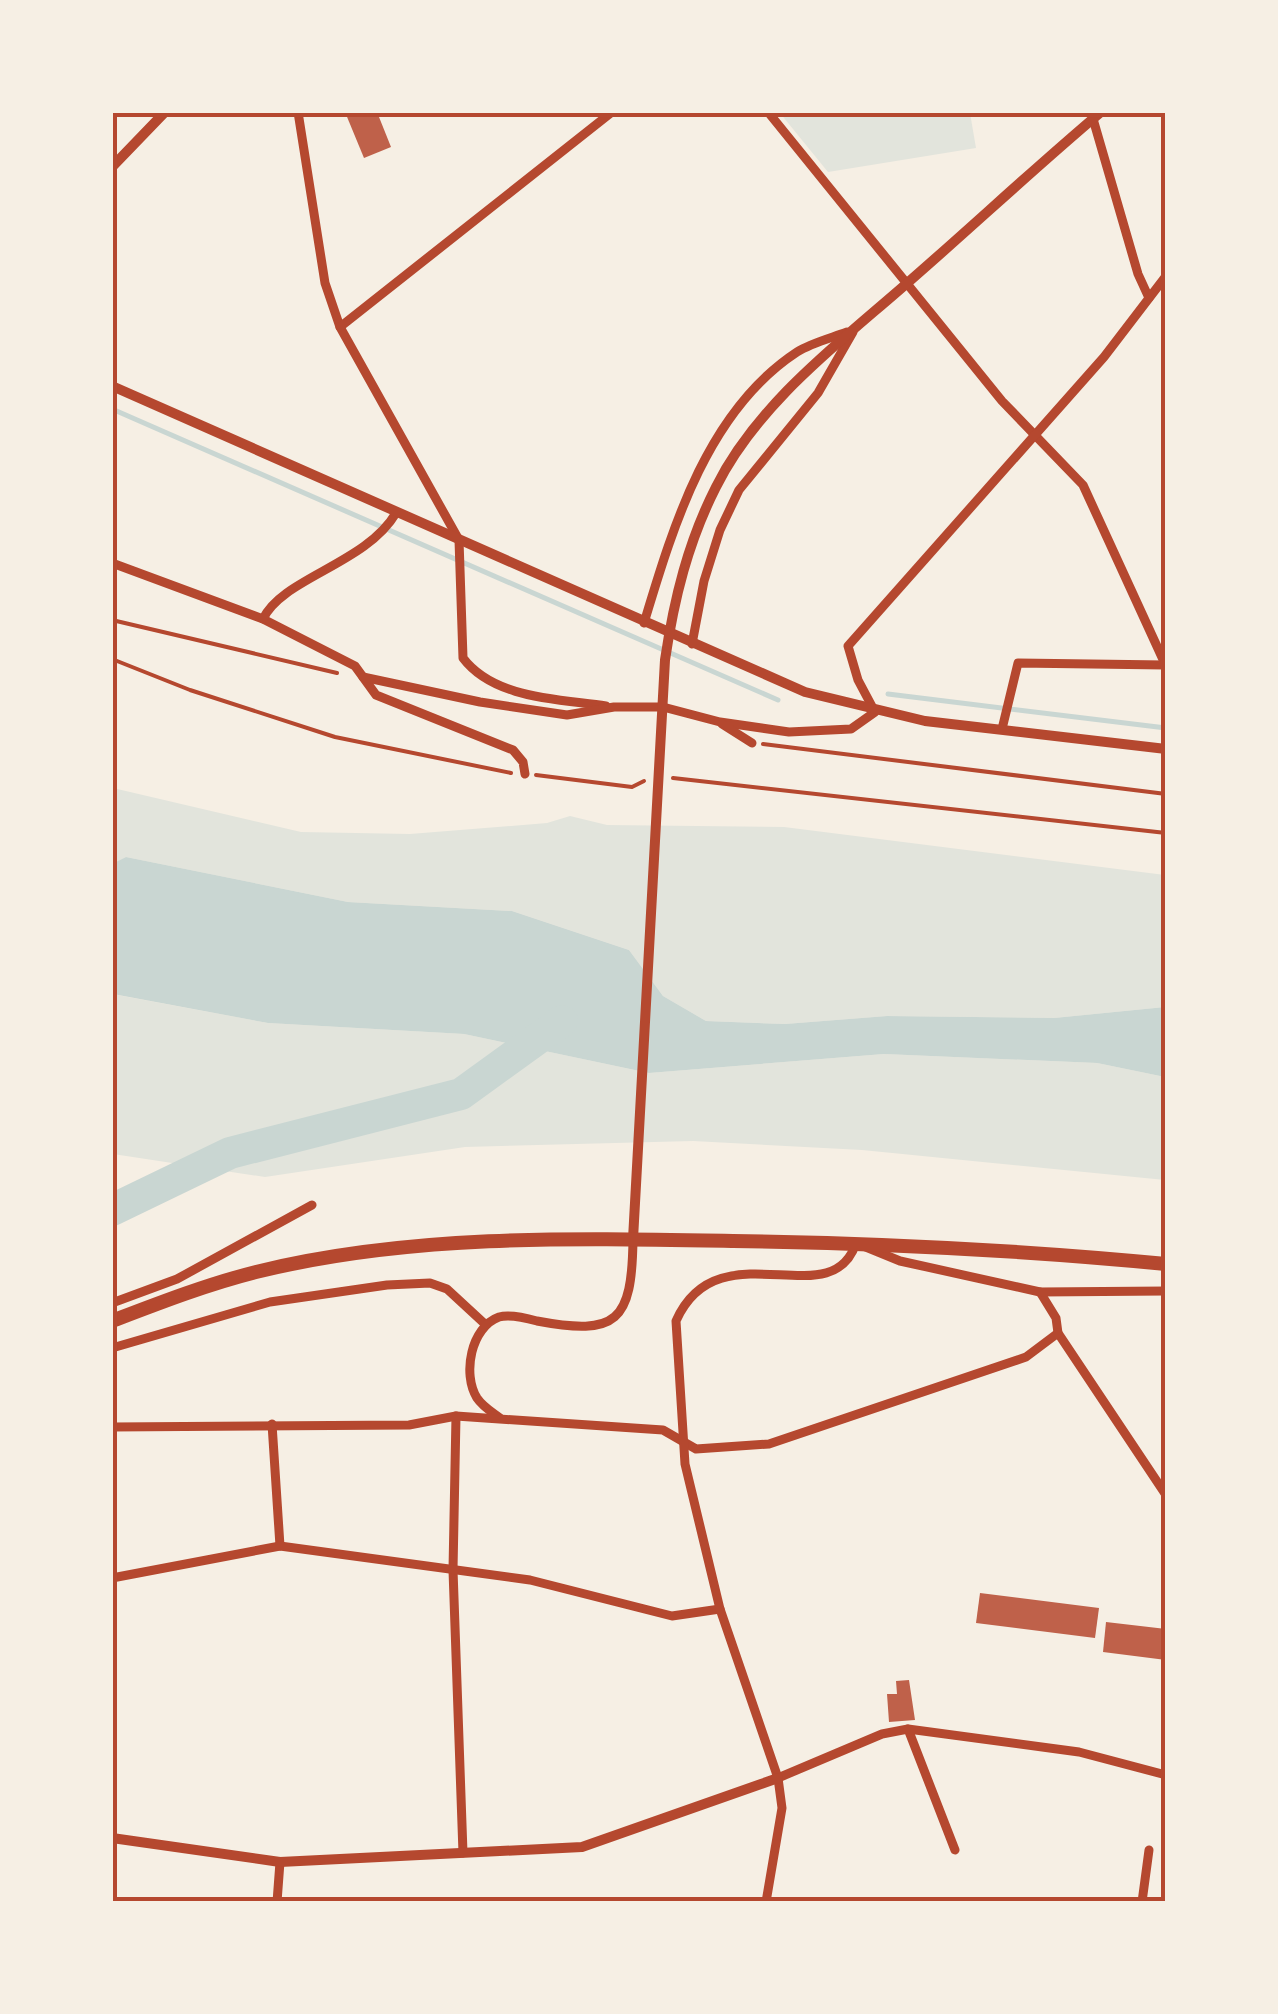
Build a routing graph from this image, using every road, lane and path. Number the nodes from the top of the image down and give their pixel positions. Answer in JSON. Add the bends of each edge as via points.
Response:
{"nodes":[{"id":1,"x":165,"y":112,"type":"edge"},
{"id":2,"x":298,"y":112,"type":"edge"},
{"id":3,"x":612,"y":112,"type":"edge"},
{"id":4,"x":768,"y":112,"type":"edge"},
{"id":5,"x":1095,"y":115,"type":"edge"},
{"id":6,"x":112,"y":167,"type":"edge"},
{"id":7,"x":1166,"y":276,"type":"edge"},
{"id":8,"x":909,"y":282,"type":"junction"},
{"id":9,"x":1149,"y":298,"type":"junction"},
{"id":10,"x":340,"y":327,"type":"junction"},
{"id":11,"x":854,"y":329,"type":"junction"},
{"id":12,"x":112,"y":386,"type":"edge"},
{"id":13,"x":1034,"y":436,"type":"junction"},
{"id":14,"x":396,"y":513,"type":"junction"},
{"id":15,"x":460,"y":540,"type":"junction"},
{"id":16,"x":112,"y":563,"type":"edge"},
{"id":17,"x":263,"y":619,"type":"junction"},
{"id":18,"x":112,"y":620,"type":"edge"},
{"id":19,"x":644,"y":623,"type":"junction"},
{"id":20,"x":692,"y":644,"type":"junction"},
{"id":21,"x":112,"y":659,"type":"edge"},
{"id":22,"x":1165,"y":666,"type":"edge"},
{"id":23,"x":363,"y":676,"type":"junction"},
{"id":24,"x":663,"y":707,"type":"junction"},
{"id":25,"x":614,"y":708,"type":"junction"},
{"id":26,"x":874,"y":712,"type":"junction"},
{"id":27,"x":720,"y":722,"type":"junction"},
{"id":28,"x":1002,"y":729,"type":"junction"},
{"id":29,"x":752,"y":743,"type":"joint"},
{"id":30,"x":1166,"y":749,"type":"edge"},
{"id":31,"x":526,"y":774,"type":"junction"},
{"id":32,"x":651,"y":778,"type":"dead end"},
{"id":33,"x":668,"y":778,"type":"dead end"},
{"id":34,"x":1166,"y":794,"type":"edge"},
{"id":35,"x":1166,"y":832,"type":"edge"},
{"id":36,"x":312,"y":1205,"type":"dead end"},
{"id":37,"x":632,"y":1239,"type":"junction"},
{"id":38,"x":856,"y":1243,"type":"junction"},
{"id":39,"x":1166,"y":1264,"type":"edge"},
{"id":40,"x":1166,"y":1291,"type":"edge"},
{"id":41,"x":1040,"y":1292,"type":"junction"},
{"id":42,"x":112,"y":1303,"type":"edge"},
{"id":43,"x":114,"y":1317,"type":"edge"},
{"id":44,"x":486,"y":1325,"type":"junction"},
{"id":45,"x":1058,"y":1332,"type":"junction"},
{"id":46,"x":112,"y":1348,"type":"edge"},
{"id":47,"x":456,"y":1416,"type":"junction"},
{"id":48,"x":502,"y":1420,"type":"junction"},
{"id":49,"x":272,"y":1424,"type":"junction"},
{"id":50,"x":112,"y":1427,"type":"edge"},
{"id":51,"x":680,"y":1438,"type":"junction"},
{"id":52,"x":1166,"y":1494,"type":"edge"},
{"id":53,"x":280,"y":1546,"type":"junction"},
{"id":54,"x":453,"y":1570,"type":"junction"},
{"id":55,"x":112,"y":1578,"type":"edge"},
{"id":56,"x":720,"y":1610,"type":"junction"},
{"id":57,"x":908,"y":1729,"type":"junction"},
{"id":58,"x":1166,"y":1775,"type":"edge"},
{"id":59,"x":778,"y":1778,"type":"junction"},
{"id":60,"x":112,"y":1838,"type":"edge"},
{"id":61,"x":955,"y":1850,"type":"dead end"},
{"id":62,"x":1149,"y":1850,"type":"dead end"},
{"id":63,"x":463,"y":1854,"type":"junction"},
{"id":64,"x":280,"y":1862,"type":"junction"},
{"id":65,"x":277,"y":1902,"type":"edge"},
{"id":66,"x":766,"y":1902,"type":"edge"},
{"id":67,"x":1142,"y":1902,"type":"edge"}],
"edges":[{"from":1,"to":6,"type":"street"},
{"from":2,"to":10,"type":"street","via":[[325,282]]},
{"from":3,"to":10,"type":"street"},
{"from":4,"to":8,"type":"street"},
{"from":5,"to":8,"type":"street"},
{"from":5,"to":9,"type":"street"},
{"from":7,"to":9,"type":"street"},
{"from":8,"to":11,"type":"street"},
{"from":8,"to":13,"type":"street"},
{"from":9,"to":13,"type":"street"},
{"from":10,"to":15,"type":"street"},
{"from":11,"to":19,"type":"street","via":[[797,352],[731,418],[685,500]]},
{"from":11,"to":20,"type":"street","via":[[818,394],[740,490],[714,547]]},
{"from":11,"to":24,"type":"street","via":[[763,418],[717,484],[694,534],[672,614]]},
{"from":12,"to":14,"type":"street"},
{"from":13,"to":22,"type":"street","via":[[1083,485]]},
{"from":13,"to":26,"type":"street","via":[[848,646]]},
{"from":14,"to":15,"type":"street"},
{"from":14,"to":17,"type":"street","via":[[387,530],[288,592]]},
{"from":15,"to":19,"type":"street"},
{"from":15,"to":25,"type":"street","via":[[463,658],[473,671],[534,695]]},
{"from":16,"to":17,"type":"street"},
{"from":17,"to":23,"type":"street"},
{"from":18,"to":23,"type":"path"},
{"from":19,"to":20,"type":"street"},
{"from":20,"to":26,"type":"street","via":[[805,692]]},
{"from":21,"to":31,"type":"path","via":[[335,737],[484,771]]},
{"from":22,"to":28,"type":"street","via":[[1018,663]]},
{"from":23,"to":25,"type":"street","via":[[567,715]]},
{"from":23,"to":31,"type":"street","via":[[376,695],[513,750]]},
{"from":24,"to":25,"type":"street"},
{"from":24,"to":27,"type":"street"},
{"from":24,"to":37,"type":"street"},
{"from":26,"to":27,"type":"street","via":[[851,729],[789,732]]},
{"from":26,"to":28,"type":"street"},
{"from":27,"to":29,"type":"street"},
{"from":28,"to":30,"type":"street"},
{"from":29,"to":34,"type":"path"},
{"from":31,"to":32,"type":"path","via":[[632,786]]},
{"from":33,"to":35,"type":"path"},
{"from":36,"to":42,"type":"street","via":[[176,1279]]},
{"from":37,"to":38,"type":"main road"},
{"from":37,"to":43,"type":"main road","via":[[476,1243],[331,1257],[255,1272]]},
{"from":37,"to":44,"type":"street","via":[[627,1294],[602,1326],[585,1330],[502,1316]]},
{"from":38,"to":39,"type":"main road"},
{"from":38,"to":41,"type":"street","via":[[900,1261]]},
{"from":38,"to":51,"type":"street","via":[[851,1260],[828,1274],[724,1276],[693,1292],[676,1321]]},
{"from":40,"to":41,"type":"street"},
{"from":41,"to":45,"type":"street"},
{"from":44,"to":46,"type":"street","via":[[447,1289],[387,1284],[270,1302]]},
{"from":44,"to":48,"type":"street","via":[[474,1340],[472,1380],[475,1395]]},
{"from":45,"to":51,"type":"street","via":[[1026,1358],[769,1444],[696,1449]]},
{"from":45,"to":52,"type":"street"},
{"from":47,"to":48,"type":"street"},
{"from":47,"to":49,"type":"street","via":[[409,1426]]},
{"from":47,"to":54,"type":"street"},
{"from":48,"to":51,"type":"street","via":[[663,1430]]},
{"from":49,"to":50,"type":"street"},
{"from":49,"to":53,"type":"street"},
{"from":51,"to":56,"type":"street"},
{"from":53,"to":54,"type":"street"},
{"from":53,"to":55,"type":"street"},
{"from":54,"to":56,"type":"street","via":[[530,1580],[672,1616]]},
{"from":54,"to":63,"type":"street"},
{"from":56,"to":59,"type":"street"},
{"from":57,"to":58,"type":"street","via":[[1079,1752]]},
{"from":57,"to":59,"type":"street"},
{"from":57,"to":61,"type":"street"},
{"from":59,"to":63,"type":"street","via":[[582,1847]]},
{"from":59,"to":66,"type":"street","via":[[782,1808]]},
{"from":60,"to":64,"type":"street"},
{"from":62,"to":67,"type":"street"},
{"from":63,"to":64,"type":"street"},
{"from":64,"to":65,"type":"street"}]}
